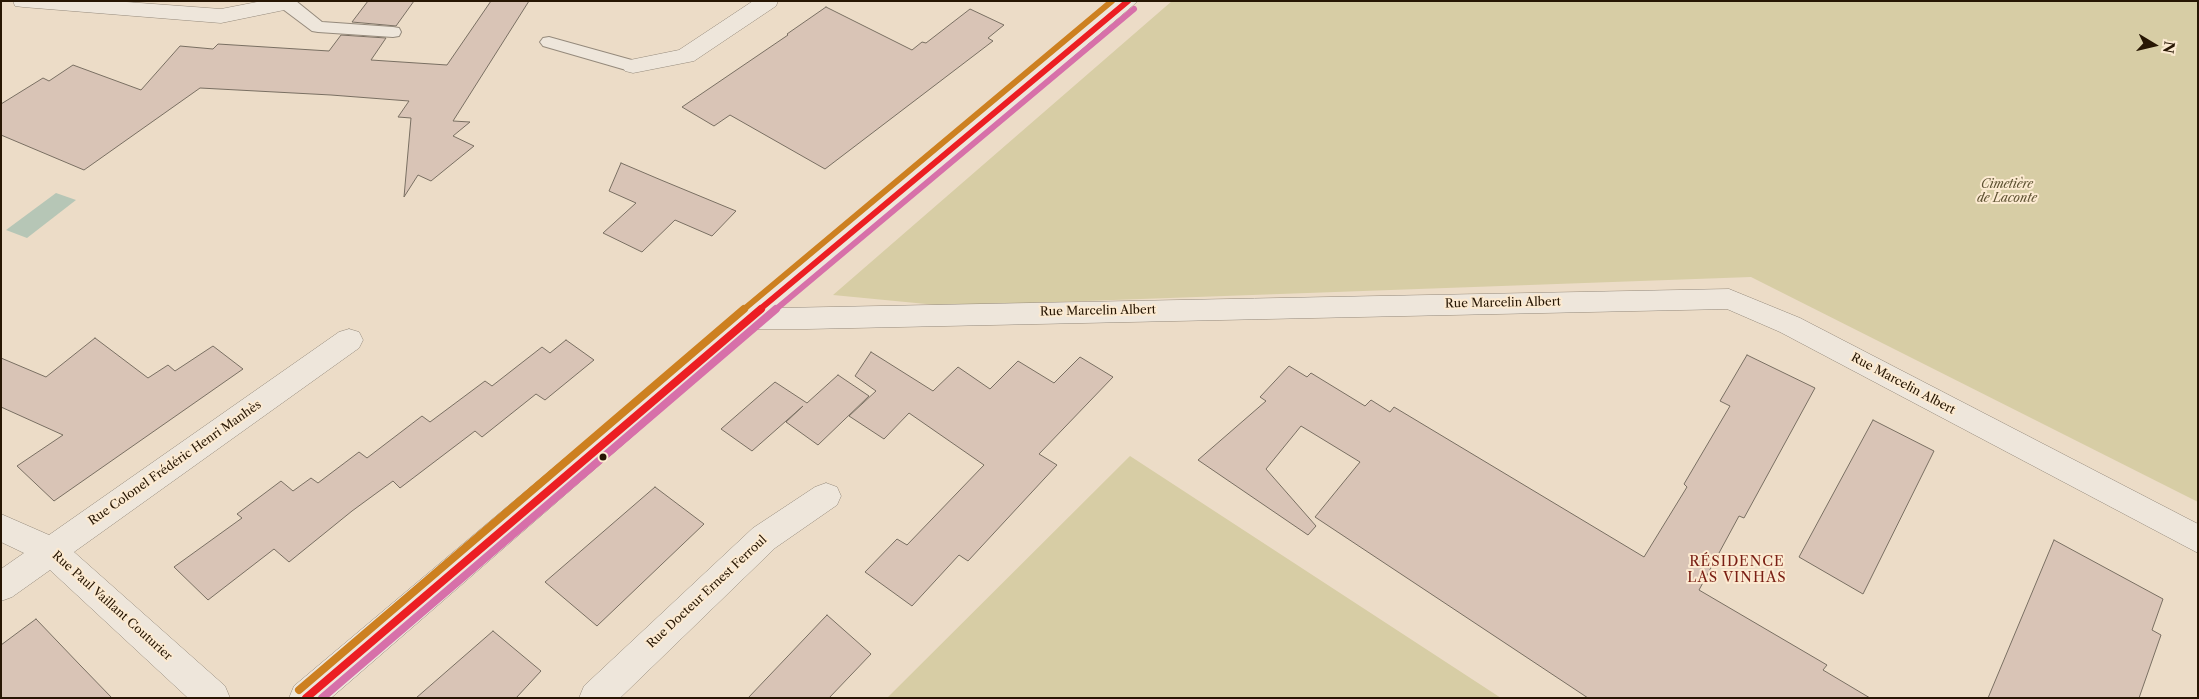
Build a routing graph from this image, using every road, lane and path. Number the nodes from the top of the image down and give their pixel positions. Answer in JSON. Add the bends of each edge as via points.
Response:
{"nodes":[{"id":1,"x":23,"y":1,"type":"edge"},
{"id":2,"x":768,"y":1,"type":"edge"},
{"id":3,"x":1128,"y":1,"type":"edge"},
{"id":4,"x":287,"y":2,"type":"edge"},
{"id":5,"x":393,"y":32,"type":"dead end"},
{"id":6,"x":549,"y":42,"type":"dead end"},
{"id":7,"x":633,"y":66,"type":"joint"},
{"id":8,"x":750,"y":318,"type":"junction"},
{"id":9,"x":349,"y":340,"type":"dead end"},
{"id":10,"x":826,"y":496,"type":"dead end"},
{"id":11,"x":1,"y":527,"type":"edge"},
{"id":12,"x":2198,"y":539,"type":"edge"},
{"id":13,"x":51,"y":551,"type":"junction"},
{"id":14,"x":1,"y":587,"type":"edge"},
{"id":15,"x":214,"y":698,"type":"edge"},
{"id":16,"x":306,"y":698,"type":"edge"},
{"id":17,"x":596,"y":698,"type":"edge"}],
"edges":[{"from":1,"to":4,"type":"street","via":[[221,16]]},
{"from":2,"to":7,"type":"street","via":[[686,56]]},
{"from":3,"to":8,"type":"street"},
{"from":4,"to":5,"type":"lane","via":[[318,27]]},
{"from":6,"to":7,"type":"lane"},
{"from":8,"to":12,"type":"street","name":"Rue Marcelin Albert","via":[[1729,299],[1790,325]]},
{"from":8,"to":16,"type":"street"},
{"from":9,"to":13,"type":"street","name":"Rue Colonel Frédéric Henri Manhès"},
{"from":10,"to":17,"type":"street","name":"Rue Docteur Ernest Ferroul","via":[[764,538]]},
{"from":11,"to":13,"type":"street","name":"Rue Paul Vaillant Couturier"},
{"from":13,"to":14,"type":"street","name":"Rue Colonel Frédéric Henri Manhès"},
{"from":13,"to":15,"type":"street","name":"Rue Paul Vaillant Couturier"}]}
